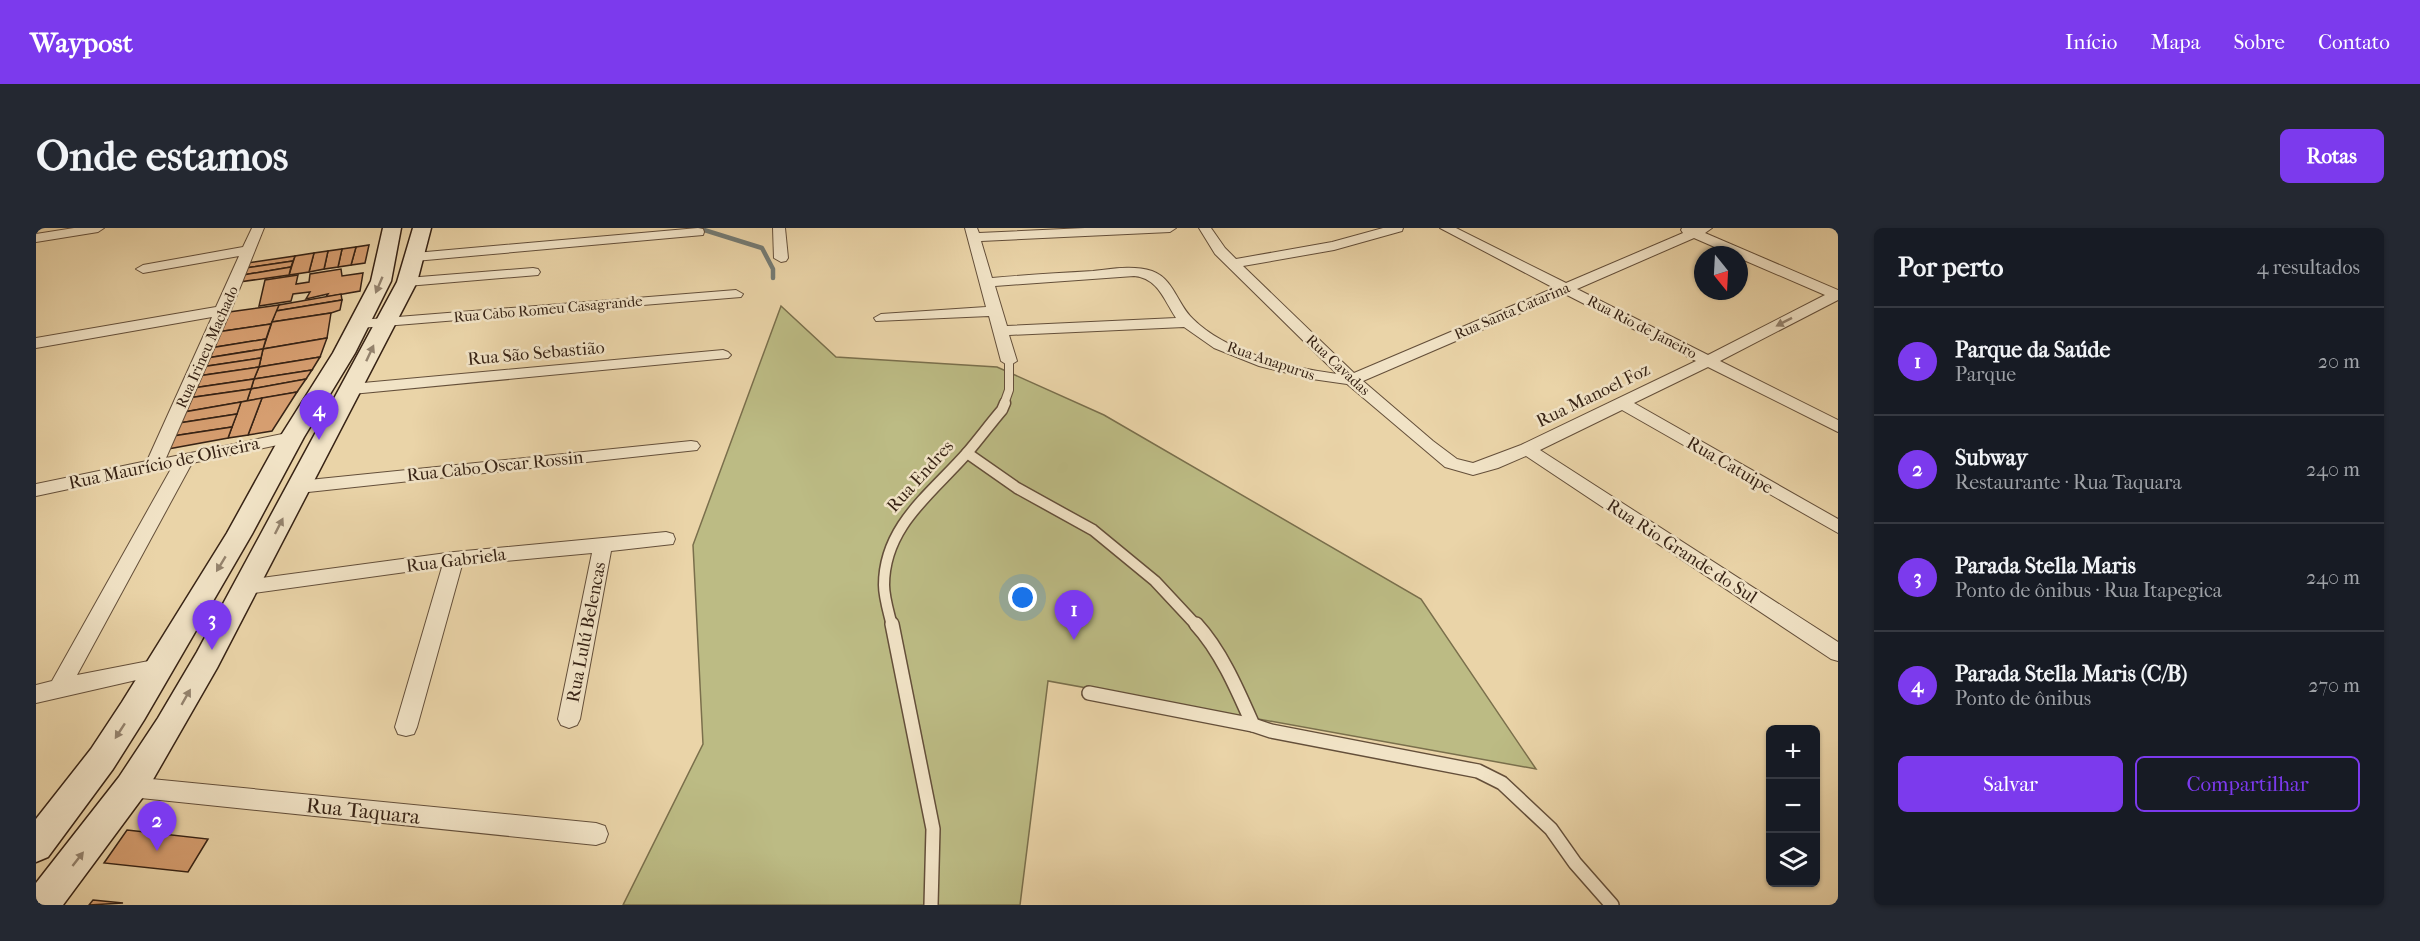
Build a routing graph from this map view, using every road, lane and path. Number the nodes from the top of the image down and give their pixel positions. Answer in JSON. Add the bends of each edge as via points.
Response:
{"nodes":[{"id":1,"x":98,"y":228,"type":"edge"},
{"id":2,"x":258,"y":228,"type":"edge"},
{"id":3,"x":392,"y":228,"type":"edge"},
{"id":4,"x":422,"y":228,"type":"edge"},
{"id":5,"x":780,"y":228,"type":"edge"},
{"id":6,"x":1170,"y":228,"type":"edge"},
{"id":7,"x":1205,"y":228,"type":"edge"},
{"id":8,"x":1397,"y":228,"type":"edge"},
{"id":9,"x":1446,"y":228,"type":"edge"},
{"id":10,"x":1694,"y":230,"type":"edge"},
{"id":11,"x":698,"y":232,"type":"dead end"},
{"id":12,"x":972,"y":232,"type":"edge"},
{"id":13,"x":36,"y":238,"type":"edge"},
{"id":14,"x":250,"y":250,"type":"junction"},
{"id":15,"x":781,"y":258,"type":"dead end"},
{"id":16,"x":1233,"y":264,"type":"junction"},
{"id":17,"x":143,"y":269,"type":"dead end"},
{"id":18,"x":411,"y":269,"type":"junction"},
{"id":19,"x":533,"y":272,"type":"dead end"},
{"id":20,"x":988,"y":282,"type":"junction"},
{"id":21,"x":1566,"y":288,"type":"junction"},
{"id":22,"x":736,"y":294,"type":"dead end"},
{"id":23,"x":1837,"y":295,"type":"edge"},
{"id":24,"x":224,"y":310,"type":"junction"},
{"id":25,"x":996,"y":311,"type":"junction"},
{"id":26,"x":881,"y":318,"type":"dead end"},
{"id":27,"x":1187,"y":322,"type":"junction"},
{"id":28,"x":373,"y":323,"type":"junction"},
{"id":29,"x":1002,"y":331,"type":"junction"},
{"id":30,"x":36,"y":343,"type":"edge"},
{"id":31,"x":723,"y":356,"type":"dead end"},
{"id":32,"x":1009,"y":361,"type":"joint"},
{"id":33,"x":1709,"y":361,"type":"junction"},
{"id":34,"x":1352,"y":380,"type":"junction"},
{"id":35,"x":352,"y":389,"type":"junction"},
{"id":36,"x":1622,"y":403,"type":"junction"},
{"id":37,"x":1838,"y":427,"type":"edge"},
{"id":38,"x":292,"y":437,"type":"junction"},
{"id":39,"x":691,"y":446,"type":"dead end"},
{"id":40,"x":1527,"y":449,"type":"junction"},
{"id":41,"x":966,"y":453,"type":"junction"},
{"id":42,"x":186,"y":458,"type":"junction"},
{"id":43,"x":1492,"y":464,"type":"joint"},
{"id":44,"x":154,"y":465,"type":"junction"},
{"id":45,"x":299,"y":487,"type":"junction"},
{"id":46,"x":37,"y":492,"type":"edge"},
{"id":47,"x":1838,"y":527,"type":"edge"},
{"id":48,"x":666,"y":539,"type":"dead end"},
{"id":49,"x":603,"y":545,"type":"junction"},
{"id":50,"x":454,"y":560,"type":"junction"},
{"id":51,"x":247,"y":587,"type":"junction"},
{"id":52,"x":1838,"y":653,"type":"edge"},
{"id":53,"x":159,"y":667,"type":"junction"},
{"id":54,"x":59,"y":687,"type":"junction"},
{"id":55,"x":1089,"y":693,"type":"dead end"},
{"id":56,"x":36,"y":694,"type":"edge"},
{"id":57,"x":569,"y":719,"type":"dead end"},
{"id":58,"x":1253,"y":725,"type":"junction"},
{"id":59,"x":406,"y":727,"type":"dead end"},
{"id":60,"x":131,"y":787,"type":"junction"},
{"id":61,"x":596,"y":834,"type":"dead end"},
{"id":62,"x":36,"y":846,"type":"edge"},
{"id":63,"x":41,"y":905,"type":"edge"},
{"id":64,"x":931,"y":905,"type":"edge"},
{"id":65,"x":1612,"y":905,"type":"edge"}],
"edges":[{"from":1,"to":13,"type":"street"},
{"from":2,"to":14,"type":"street","name":"Rua Irineu Machado"},
{"from":3,"to":28,"type":"main road","one_way":true},
{"from":4,"to":18,"type":"main road"},
{"from":5,"to":15,"type":"street"},
{"from":6,"to":12,"type":"street"},
{"from":7,"to":16,"type":"street","name":"Rua Cavadas"},
{"from":8,"to":16,"type":"street","via":[[1334,246]]},
{"from":9,"to":21,"type":"street","name":"Rua Rio de Janeiro"},
{"from":10,"to":21,"type":"street","name":"Rua Santa Catarina"},
{"from":10,"to":23,"type":"street"},
{"from":11,"to":18,"type":"street"},
{"from":12,"to":20,"type":"street","name":"Rua Endres"},
{"from":14,"to":17,"type":"street"},
{"from":14,"to":24,"type":"street","name":"Rua Irineu Machado"},
{"from":16,"to":34,"type":"street","name":"Rua Cavadas"},
{"from":18,"to":19,"type":"street"},
{"from":18,"to":28,"type":"main road"},
{"from":20,"to":25,"type":"street","name":"Rua Endres"},
{"from":20,"to":27,"type":"street","name":"Rua Anapurus","via":[[1149,274],[1161,283]]},
{"from":21,"to":33,"type":"street","name":"Rua Rio de Janeiro"},
{"from":21,"to":34,"type":"street","name":"Rua Santa Catarina"},
{"from":22,"to":28,"type":"street","name":"Rua Cabo Romeu Casagrande"},
{"from":23,"to":33,"type":"street","name":"Rua Manoel Foz","one_way":true},
{"from":24,"to":30,"type":"street"},
{"from":24,"to":44,"type":"street","name":"Rua Irineu Machado"},
{"from":25,"to":26,"type":"street"},
{"from":25,"to":29,"type":"street","name":"Rua Endres"},
{"from":27,"to":29,"type":"street"},
{"from":27,"to":34,"type":"street","name":"Rua Anapurus","via":[[1235,351],[1328,379]]},
{"from":35,"to":28,"type":"main road","one_way":true},
{"from":28,"to":38,"type":"main road"},
{"from":29,"to":32,"type":"street","name":"Rua Endres"},
{"from":31,"to":35,"type":"street","name":"Rua São Sebastião"},
{"from":32,"to":41,"type":"lane","name":"Rua Endres","via":[[1009,390],[1002,410]]},
{"from":33,"to":36,"type":"street","name":"Rua Manoel Foz"},
{"from":33,"to":37,"type":"street","name":"Rua Rio de Janeiro"},
{"from":34,"to":43,"type":"street","name":"Rua Cavadas","via":[[1451,464],[1473,469]]},
{"from":35,"to":45,"type":"main road"},
{"from":36,"to":40,"type":"street","name":"Rua Manoel Foz"},
{"from":36,"to":47,"type":"street","name":"Rua Catuipe"},
{"from":38,"to":42,"type":"street","name":"Rua Maurício de Oliveira"},
{"from":38,"to":53,"type":"main road","one_way":true},
{"from":39,"to":45,"type":"street","name":"Rua Cabo Oscar Rossin"},
{"from":40,"to":43,"type":"street","name":"Rua Manoel Foz"},
{"from":40,"to":52,"type":"street","name":"Rua Rio Grande do Sul"},
{"from":41,"to":58,"type":"lane","via":[[1017,488],[1093,530],[1155,581],[1205,634]]},
{"from":41,"to":64,"type":"lane","name":"Rua Endres","via":[[898,530],[888,555],[884,586],[933,829]]},
{"from":42,"to":44,"type":"street","name":"Rua Maurício de Oliveira"},
{"from":42,"to":54,"type":"street"},
{"from":44,"to":46,"type":"street","name":"Rua Maurício de Oliveira"},
{"from":51,"to":45,"type":"main road","one_way":true},
{"from":48,"to":49,"type":"street","name":"Rua Gabriela"},
{"from":49,"to":50,"type":"street","name":"Rua Gabriela"},
{"from":49,"to":57,"type":"street","name":"Rua Lulú Belencas"},
{"from":50,"to":51,"type":"street","name":"Rua Gabriela"},
{"from":50,"to":59,"type":"street"},
{"from":60,"to":51,"type":"main road","one_way":true,"via":[[169,728]]},
{"from":53,"to":54,"type":"street"},
{"from":53,"to":62,"type":"main road","one_way":true,"via":[[102,759]]},
{"from":54,"to":56,"type":"street"},
{"from":55,"to":58,"type":"lane"},
{"from":58,"to":65,"type":"lane","via":[[1478,771],[1502,783],[1551,829]]},
{"from":60,"to":61,"type":"street","name":"Rua Taquara"},
{"from":63,"to":60,"type":"main road","one_way":true}]}
